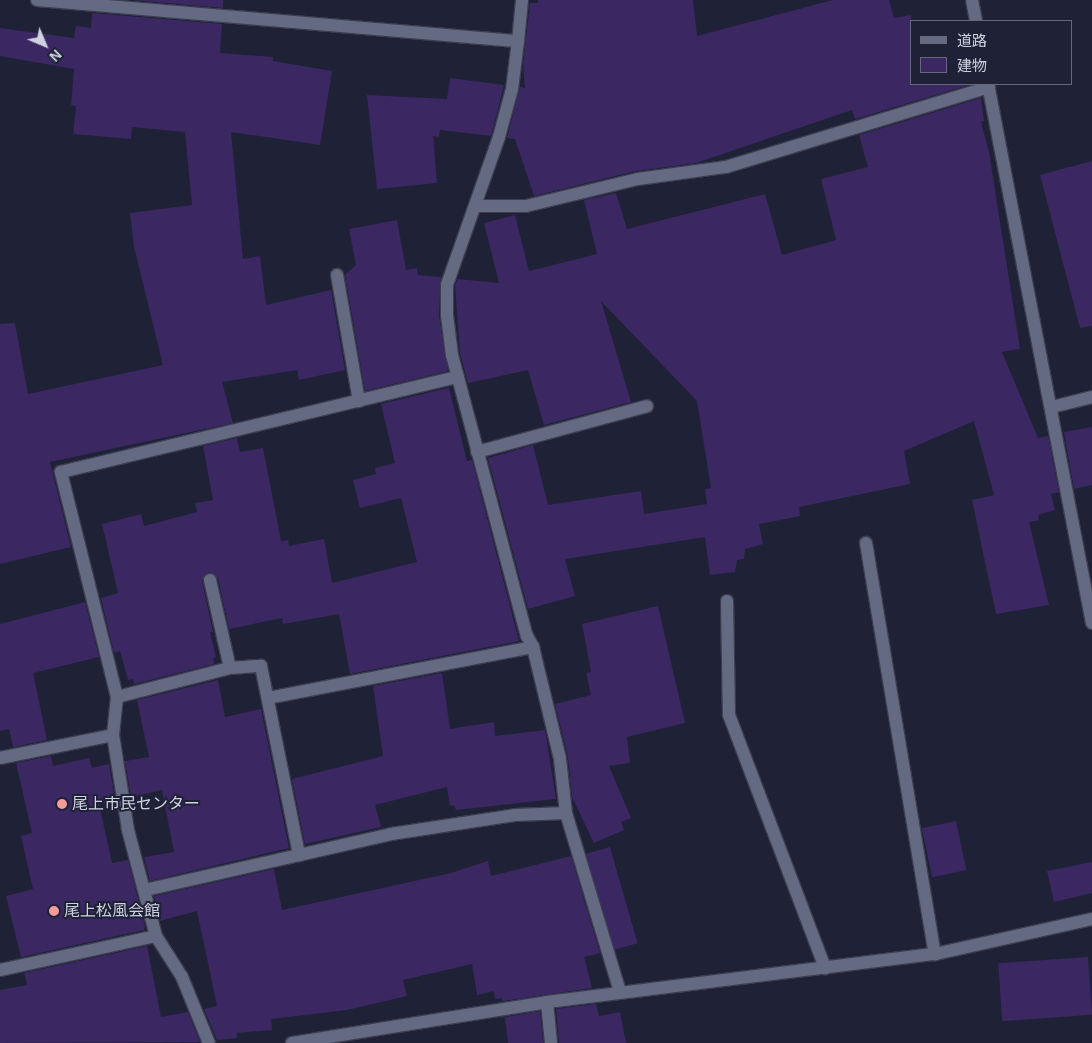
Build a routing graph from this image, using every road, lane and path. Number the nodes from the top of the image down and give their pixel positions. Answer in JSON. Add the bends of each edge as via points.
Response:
{"nodes":[{"id":1,"x":37,"y":0,"type":"edge"},
{"id":2,"x":46,"y":0,"type":"edge"},
{"id":3,"x":522,"y":0,"type":"edge"},
{"id":4,"x":972,"y":0,"type":"edge"},
{"id":5,"x":976,"y":20,"type":"edge"},
{"id":6,"x":518,"y":41,"type":"junction"},
{"id":7,"x":989,"y":85,"type":"edge"},
{"id":8,"x":476,"y":206,"type":"junction"},
{"id":9,"x":337,"y":275,"type":"dead end"},
{"id":10,"x":458,"y":377,"type":"junction"},
{"id":11,"x":1092,"y":397,"type":"edge"},
{"id":12,"x":359,"y":401,"type":"junction"},
{"id":13,"x":647,"y":406,"type":"dead end"},
{"id":14,"x":1052,"y":407,"type":"junction"},
{"id":15,"x":477,"y":452,"type":"junction"},
{"id":16,"x":866,"y":543,"type":"dead end"},
{"id":17,"x":210,"y":580,"type":"dead end"},
{"id":18,"x":727,"y":601,"type":"dead end"},
{"id":19,"x":1092,"y":623,"type":"edge"},
{"id":20,"x":533,"y":647,"type":"junction"},
{"id":21,"x":230,"y":668,"type":"junction"},
{"id":22,"x":117,"y":697,"type":"junction"},
{"id":23,"x":268,"y":698,"type":"junction"},
{"id":24,"x":113,"y":735,"type":"junction"},
{"id":25,"x":0,"y":758,"type":"edge"},
{"id":26,"x":566,"y":813,"type":"junction"},
{"id":27,"x":299,"y":855,"type":"junction"},
{"id":28,"x":145,"y":890,"type":"junction"},
{"id":29,"x":1092,"y":918,"type":"edge"},
{"id":30,"x":156,"y":936,"type":"junction"},
{"id":31,"x":935,"y":954,"type":"junction"},
{"id":32,"x":825,"y":968,"type":"junction"},
{"id":33,"x":0,"y":970,"type":"edge"},
{"id":34,"x":620,"y":992,"type":"junction"},
{"id":35,"x":547,"y":1002,"type":"junction"},
{"id":36,"x":208,"y":1043,"type":"edge"},
{"id":37,"x":292,"y":1043,"type":"edge"},
{"id":38,"x":551,"y":1043,"type":"edge"}],
"edges":[{"from":1,"to":2,"type":"street"},
{"from":2,"to":6,"type":"street"},
{"from":3,"to":6,"type":"street"},
{"from":4,"to":5,"type":"street"},
{"from":6,"to":8,"type":"street","via":[[512,89]]},
{"from":7,"to":8,"type":"street","via":[[726,167],[638,179],[526,206]]},
{"from":7,"to":14,"type":"street"},
{"from":8,"to":10,"type":"street","via":[[447,285],[452,355]]},
{"from":9,"to":12,"type":"street"},
{"from":10,"to":12,"type":"street"},
{"from":10,"to":15,"type":"street"},
{"from":11,"to":14,"type":"street"},
{"from":12,"to":22,"type":"street","via":[[60,472]]},
{"from":13,"to":15,"type":"street"},
{"from":14,"to":19,"type":"street"},
{"from":15,"to":20,"type":"street","via":[[527,636]]},
{"from":16,"to":31,"type":"street"},
{"from":17,"to":21,"type":"street"},
{"from":18,"to":32,"type":"street","via":[[729,716]]},
{"from":20,"to":23,"type":"street"},
{"from":20,"to":26,"type":"street","via":[[560,759]]},
{"from":21,"to":22,"type":"street"},
{"from":21,"to":23,"type":"street","via":[[261,666]]},
{"from":22,"to":24,"type":"street"},
{"from":23,"to":27,"type":"street"},
{"from":24,"to":25,"type":"street"},
{"from":24,"to":28,"type":"street","via":[[128,830]]},
{"from":26,"to":27,"type":"street","via":[[514,815],[391,834]]},
{"from":26,"to":34,"type":"street"},
{"from":27,"to":28,"type":"street"},
{"from":28,"to":30,"type":"street"},
{"from":29,"to":31,"type":"street"},
{"from":30,"to":33,"type":"street"},
{"from":30,"to":36,"type":"street","via":[[182,976]]},
{"from":31,"to":32,"type":"street"},
{"from":32,"to":34,"type":"street"},
{"from":34,"to":35,"type":"street"},
{"from":35,"to":37,"type":"street"},
{"from":35,"to":38,"type":"street"}]}
